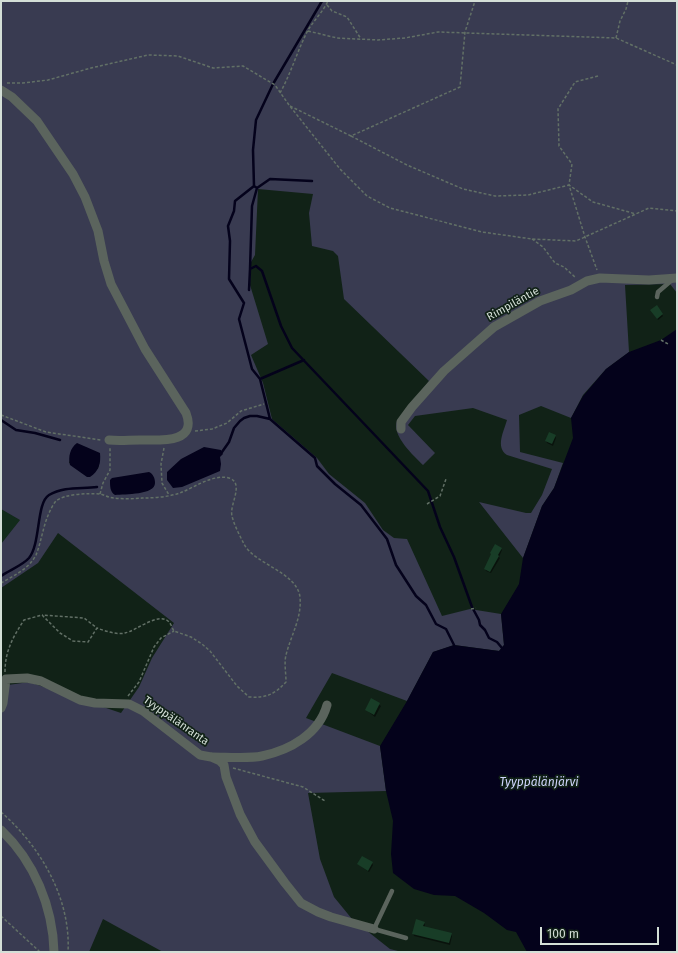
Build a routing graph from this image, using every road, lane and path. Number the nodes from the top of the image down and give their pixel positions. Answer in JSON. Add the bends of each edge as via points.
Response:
{"nodes":[{"id":1,"x":328,"y":1,"type":"edge"},
{"id":2,"x":475,"y":1,"type":"edge"},
{"id":3,"x":628,"y":1,"type":"edge"},
{"id":4,"x":326,"y":5,"type":"junction"},
{"id":5,"x":308,"y":31,"type":"junction"},
{"id":6,"x":466,"y":32,"type":"junction"},
{"id":7,"x":616,"y":38,"type":"junction"},
{"id":8,"x":361,"y":39,"type":"junction"},
{"id":9,"x":677,"y":65,"type":"edge"},
{"id":10,"x":598,"y":76,"type":"dead end"},
{"id":11,"x":1,"y":83,"type":"edge"},
{"id":12,"x":1,"y":90,"type":"edge"},
{"id":13,"x":280,"y":93,"type":"junction"},
{"id":14,"x":289,"y":105,"type":"junction"},
{"id":15,"x":351,"y":136,"type":"junction"},
{"id":16,"x":569,"y":185,"type":"junction"},
{"id":17,"x":677,"y":211,"type":"edge"},
{"id":18,"x":636,"y":214,"type":"junction"},
{"id":19,"x":585,"y":237,"type":"junction"},
{"id":20,"x":532,"y":239,"type":"junction"},
{"id":21,"x":600,"y":278,"type":"junction"},
{"id":22,"x":675,"y":278,"type":"edge"},
{"id":23,"x":582,"y":284,"type":"junction"},
{"id":24,"x":657,"y":297,"type":"dead end"},
{"id":25,"x":661,"y":340,"type":"dead end"},
{"id":26,"x":668,"y":344,"type":"dead end"},
{"id":27,"x":264,"y":404,"type":"dead end"},
{"id":28,"x":1,"y":415,"type":"edge"},
{"id":29,"x":401,"y":429,"type":"dead end"},
{"id":30,"x":185,"y":432,"type":"junction"},
{"id":31,"x":109,"y":440,"type":"junction"},
{"id":32,"x":169,"y":440,"type":"junction"},
{"id":33,"x":446,"y":479,"type":"dead end"},
{"id":34,"x":100,"y":494,"type":"junction"},
{"id":35,"x":169,"y":495,"type":"junction"},
{"id":36,"x":427,"y":504,"type":"dead end"},
{"id":37,"x":1,"y":583,"type":"edge"},
{"id":38,"x":476,"y":608,"type":"dead end"},
{"id":39,"x":471,"y":609,"type":"dead end"},
{"id":40,"x":42,"y":615,"type":"junction"},
{"id":41,"x":97,"y":628,"type":"junction"},
{"id":42,"x":174,"y":631,"type":"junction"},
{"id":43,"x":6,"y":679,"type":"junction"},
{"id":44,"x":122,"y":703,"type":"junction"},
{"id":45,"x":327,"y":705,"type":"dead end"},
{"id":46,"x":1,"y":708,"type":"edge"},
{"id":47,"x":211,"y":757,"type":"junction"},
{"id":48,"x":224,"y":766,"type":"junction"},
{"id":49,"x":325,"y":801,"type":"dead end"},
{"id":50,"x":1,"y":830,"type":"edge"},
{"id":51,"x":392,"y":891,"type":"dead end"},
{"id":52,"x":1,"y":916,"type":"edge"},
{"id":53,"x":374,"y":929,"type":"junction"},
{"id":54,"x":406,"y":938,"type":"dead end"},
{"id":55,"x":40,"y":952,"type":"edge"},
{"id":56,"x":54,"y":952,"type":"edge"}],
"edges":[{"from":1,"to":4,"type":"path"},
{"from":2,"to":6,"type":"path"},
{"from":3,"to":7,"type":"path"},
{"from":4,"to":5,"type":"path"},
{"from":4,"to":8,"type":"path","via":[[332,11],[347,17]]},
{"from":5,"to":8,"type":"path","via":[[337,38]]},
{"from":5,"to":13,"type":"path"},
{"from":6,"to":7,"type":"path"},
{"from":6,"to":8,"type":"path"},
{"from":6,"to":15,"type":"path","via":[[460,87]]},
{"from":7,"to":9,"type":"path"},
{"from":10,"to":16,"type":"path","via":[[575,82],[558,109],[559,146],[572,164]]},
{"from":11,"to":13,"type":"path","via":[[48,80],[148,55],[178,56],[213,68],[243,66],[275,85]]},
{"from":12,"to":30,"type":"street","via":[[37,121],[73,174],[98,231],[111,284],[145,349],[186,412],[189,423]]},
{"from":13,"to":14,"type":"path"},
{"from":14,"to":15,"type":"path"},
{"from":14,"to":20,"type":"path","via":[[340,169],[367,196],[390,208],[482,232]]},
{"from":15,"to":16,"type":"path","via":[[407,165],[463,189],[495,196],[528,195]]},
{"from":16,"to":18,"type":"path","via":[[593,202]]},
{"from":16,"to":19,"type":"path"},
{"from":17,"to":18,"type":"path","via":[[649,208]]},
{"from":18,"to":19,"type":"path"},
{"from":19,"to":20,"type":"path","via":[[576,241]]},
{"from":19,"to":21,"type":"path"},
{"from":20,"to":23,"type":"path","via":[[543,247],[555,263],[564,267]]},
{"from":21,"to":22,"type":"street","name":"Rimpiläntie"},
{"from":21,"to":23,"type":"street","name":"Rimpiläntie"},
{"from":22,"to":24,"type":"lane","via":[[658,292]]},
{"from":23,"to":29,"type":"street","name":"Rimpiläntie","via":[[540,301],[494,327],[444,371],[412,407],[401,422]]},
{"from":25,"to":26,"type":"path"},
{"from":27,"to":30,"type":"path","via":[[241,411],[227,423],[212,429]]},
{"from":28,"to":31,"type":"path","via":[[46,432]]},
{"from":30,"to":32,"type":"street"},
{"from":31,"to":32,"type":"street"},
{"from":31,"to":34,"type":"path","via":[[110,470]]},
{"from":32,"to":35,"type":"path","via":[[164,448],[161,464],[162,483]]},
{"from":33,"to":36,"type":"path","via":[[440,496]]},
{"from":34,"to":35,"type":"path","via":[[114,498]]},
{"from":34,"to":37,"type":"path","via":[[67,496],[55,502],[46,518],[36,555],[27,566]]},
{"from":35,"to":42,"type":"path","via":[[220,477],[231,479],[237,487],[231,508],[232,516],[244,546],[283,574],[294,584],[300,595],[300,614],[285,657],[286,682],[264,698],[249,697],[237,686],[210,651],[191,637]]},
{"from":38,"to":39,"type":"path"},
{"from":40,"to":41,"type":"path","via":[[84,618]]},
{"from":40,"to":41,"type":"path","via":[[60,633],[73,641],[88,642]]},
{"from":40,"to":43,"type":"path","via":[[24,620],[13,637],[5,659]]},
{"from":41,"to":42,"type":"path","via":[[124,634],[154,620],[166,620],[170,622]]},
{"from":42,"to":44,"type":"path","via":[[161,638],[154,647],[139,682]]},
{"from":43,"to":44,"type":"street","name":"Tyyppälänranta","via":[[27,678],[40,681],[80,700]]},
{"from":43,"to":46,"type":"street"},
{"from":44,"to":47,"type":"street","name":"Tyyppälänranta","via":[[143,711],[191,748]]},
{"from":45,"to":47,"type":"street","via":[[316,726],[303,739],[286,749],[261,756]]},
{"from":47,"to":48,"type":"street","name":"Tyyppälänranta"},
{"from":48,"to":49,"type":"path","via":[[303,787]]},
{"from":48,"to":53,"type":"street","via":[[240,814],[255,842],[301,903],[331,917]]},
{"from":50,"to":56,"type":"street","via":[[30,866],[44,894],[51,920]]},
{"from":51,"to":53,"type":"lane"},
{"from":52,"to":55,"type":"path"},
{"from":53,"to":54,"type":"lane"}]}
